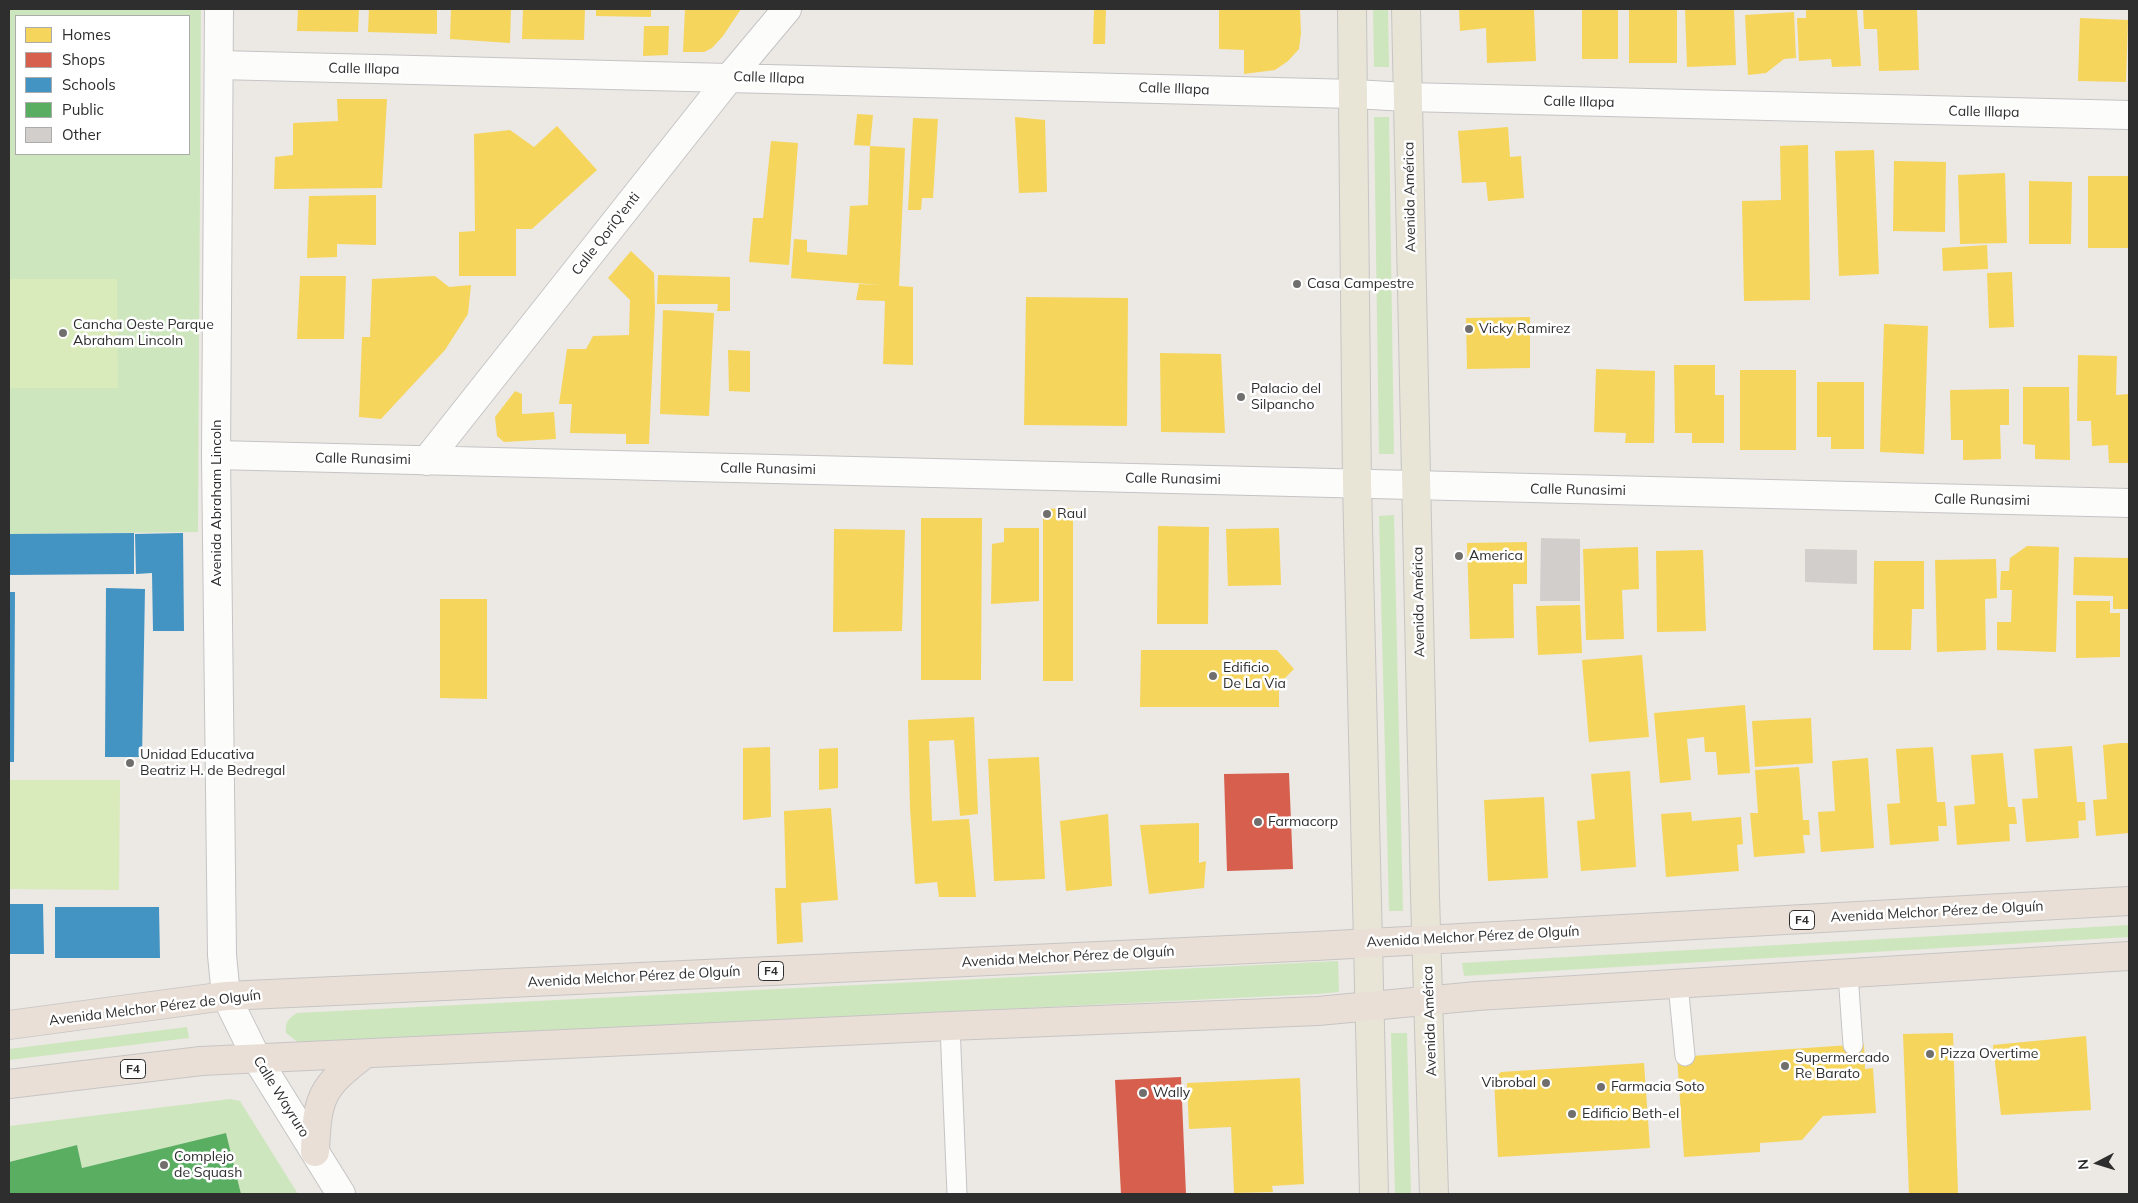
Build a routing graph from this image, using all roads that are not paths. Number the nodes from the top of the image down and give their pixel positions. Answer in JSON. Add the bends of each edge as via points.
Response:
{"nodes":[{"id":1,"x":219,"y":9,"type":"edge"},
{"id":2,"x":787,"y":9,"type":"edge"},
{"id":3,"x":1352,"y":9,"type":"edge"},
{"id":4,"x":1406,"y":9,"type":"edge"},
{"id":5,"x":219,"y":65,"type":"junction"},
{"id":6,"x":730,"y":77,"type":"junction"},
{"id":7,"x":1354,"y":94,"type":"junction"},
{"id":8,"x":1408,"y":97,"type":"junction"},
{"id":9,"x":2129,"y":115,"type":"edge"},
{"id":10,"x":216,"y":455,"type":"junction"},
{"id":11,"x":426,"y":460,"type":"junction"},
{"id":12,"x":1357,"y":484,"type":"junction"},
{"id":13,"x":1417,"y":486,"type":"junction"},
{"id":14,"x":2129,"y":503,"type":"edge"},
{"id":15,"x":2129,"y":901,"type":"edge"},
{"id":16,"x":1427,"y":940,"type":"junction"},
{"id":17,"x":1367,"y":942,"type":"junction"},
{"id":18,"x":2129,"y":956,"type":"edge"},
{"id":19,"x":1848,"y":974,"type":"junction"},
{"id":20,"x":1678,"y":984,"type":"junction"},
{"id":21,"x":226,"y":996,"type":"junction"},
{"id":22,"x":1430,"y":1001,"type":"junction"},
{"id":23,"x":1369,"y":1006,"type":"junction"},
{"id":24,"x":9,"y":1026,"type":"edge"},
{"id":25,"x":950,"y":1026,"type":"junction"},
{"id":26,"x":1853,"y":1044,"type":"dead end"},
{"id":27,"x":365,"y":1054,"type":"junction"},
{"id":28,"x":1685,"y":1056,"type":"dead end"},
{"id":29,"x":257,"y":1059,"type":"junction"},
{"id":30,"x":9,"y":1084,"type":"edge"},
{"id":31,"x":315,"y":1152,"type":"junction"},
{"id":32,"x":341,"y":1194,"type":"edge"},
{"id":33,"x":957,"y":1194,"type":"edge"},
{"id":34,"x":1374,"y":1194,"type":"edge"},
{"id":35,"x":1434,"y":1194,"type":"edge"}],
"edges":[{"from":1,"to":5,"type":"street","name":"Avenida Abraham Lincoln"},
{"from":2,"to":6,"type":"street","name":"Calle QoriQ'enti"},
{"from":3,"to":7,"type":"main road"},
{"from":4,"to":8,"type":"main road","name":"Avenida América"},
{"from":5,"to":6,"type":"street","name":"Calle Illapa"},
{"from":5,"to":10,"type":"street","name":"Avenida Abraham Lincoln"},
{"from":6,"to":7,"type":"street","name":"Calle Illapa"},
{"from":6,"to":11,"type":"street","name":"Calle QoriQ'enti"},
{"from":7,"to":8,"type":"street","name":"Calle Illapa"},
{"from":7,"to":12,"type":"main road"},
{"from":8,"to":9,"type":"street","name":"Calle Illapa"},
{"from":8,"to":13,"type":"main road","name":"Avenida América"},
{"from":10,"to":11,"type":"street","name":"Calle Runasimi"},
{"from":10,"to":21,"type":"street","name":"Avenida Abraham Lincoln","via":[[222,955]]},
{"from":11,"to":12,"type":"street","name":"Calle Runasimi"},
{"from":12,"to":13,"type":"street","name":"Calle Runasimi"},
{"from":12,"to":17,"type":"main road"},
{"from":13,"to":14,"type":"street","name":"Calle Runasimi"},
{"from":13,"to":16,"type":"main road","name":"Avenida América"},
{"from":15,"to":16,"type":"highway","name":"Avenida Melchor Pérez de Olguín","number":"F4"},
{"from":16,"to":17,"type":"highway","name":"Avenida Melchor Pérez de Olguín","number":"F4"},
{"from":16,"to":22,"type":"main road","name":"Avenida América"},
{"from":17,"to":21,"type":"highway","name":"Avenida Melchor Pérez de Olguín","number":"F4"},
{"from":17,"to":23,"type":"main road"},
{"from":18,"to":19,"type":"highway","number":"F4"},
{"from":19,"to":20,"type":"highway","number":"F4"},
{"from":19,"to":26,"type":"lane"},
{"from":20,"to":22,"type":"highway","number":"F4"},
{"from":20,"to":28,"type":"lane"},
{"from":21,"to":24,"type":"highway","name":"Avenida Melchor Pérez de Olguín","number":"F4"},
{"from":21,"to":29,"type":"street","name":"Calle Wayruro"},
{"from":22,"to":23,"type":"highway","number":"F4"},
{"from":22,"to":35,"type":"main road","name":"Avenida América"},
{"from":23,"to":25,"type":"highway","number":"F4","via":[[1308,1012]]},
{"from":23,"to":34,"type":"main road"},
{"from":25,"to":27,"type":"highway","number":"F4"},
{"from":25,"to":33,"type":"lane"},
{"from":27,"to":29,"type":"highway","number":"F4"},
{"from":27,"to":31,"type":"highway","via":[[338,1075],[324,1093],[316,1120]]},
{"from":29,"to":30,"type":"highway","number":"F4","via":[[201,1061]]},
{"from":29,"to":31,"type":"street","name":"Calle Wayruro"},
{"from":31,"to":32,"type":"street","name":"Calle Wayruro"}]}
